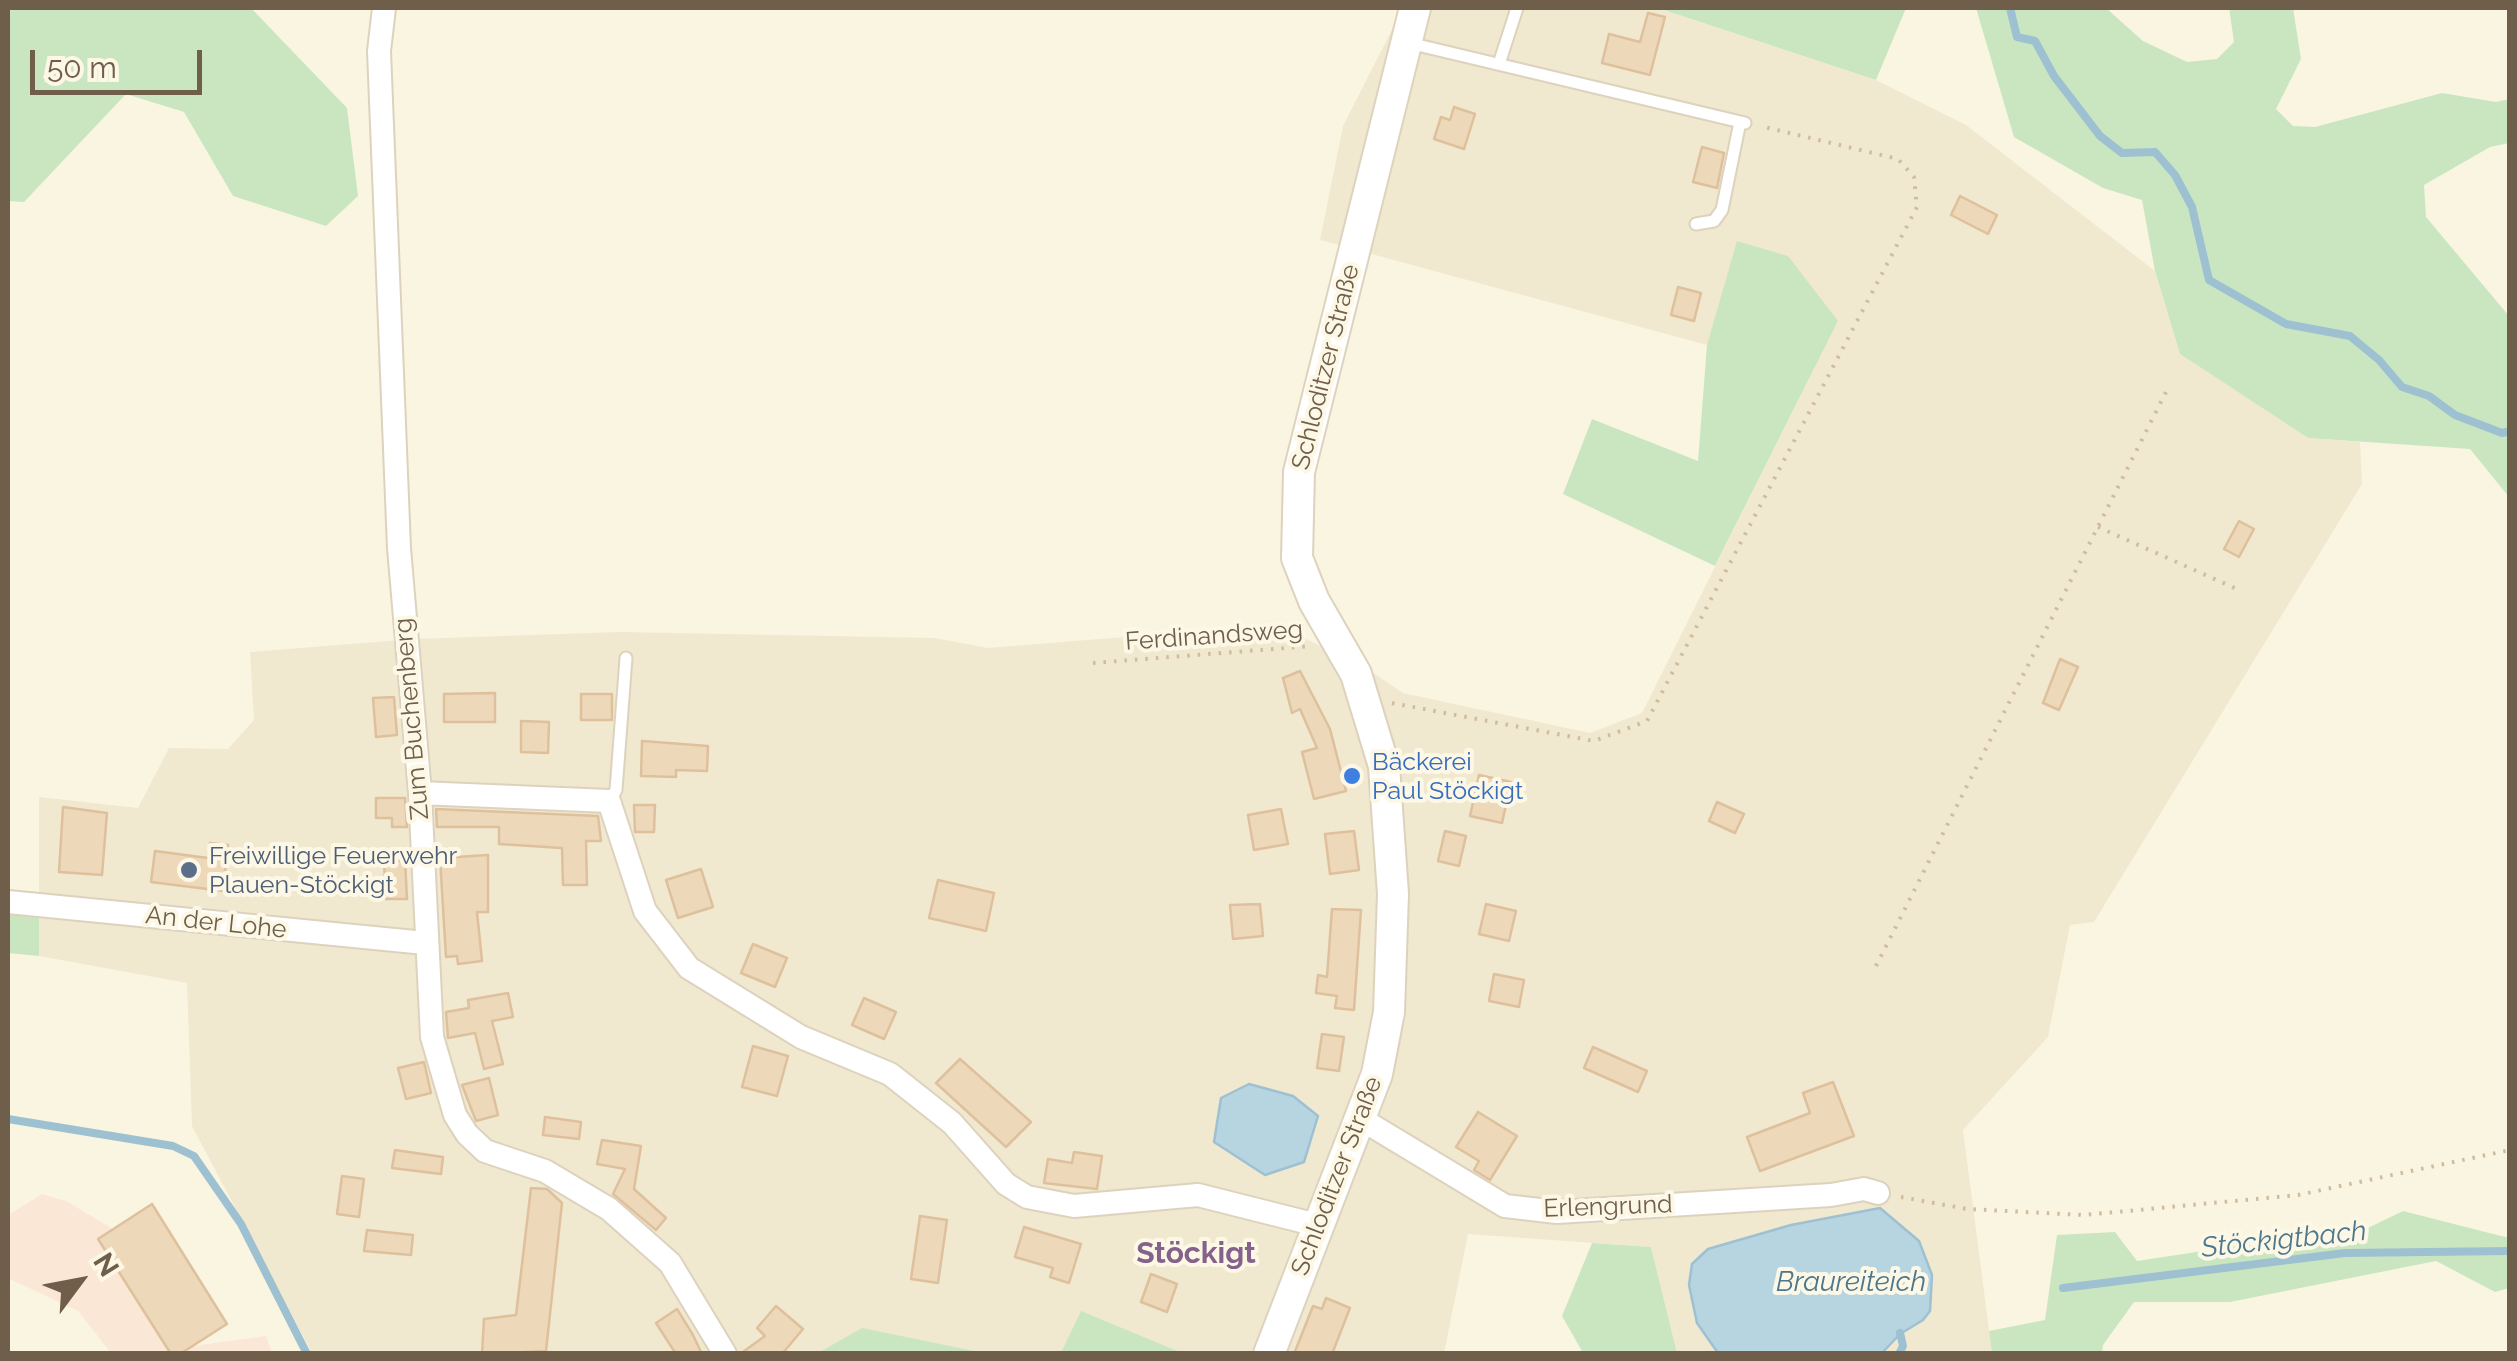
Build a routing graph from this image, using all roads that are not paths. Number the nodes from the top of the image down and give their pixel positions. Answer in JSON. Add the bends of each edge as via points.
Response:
{"nodes":[{"id":1,"x":384,"y":8,"type":"edge"},
{"id":2,"x":1415,"y":8,"type":"edge"},
{"id":3,"x":1517,"y":8,"type":"edge"},
{"id":4,"x":1408,"y":42,"type":"junction"},
{"id":5,"x":1499,"y":64,"type":"junction"},
{"id":6,"x":1696,"y":224,"type":"dead end"},
{"id":7,"x":626,"y":658,"type":"dead end"},
{"id":8,"x":420,"y":792,"type":"junction"},
{"id":9,"x":608,"y":801,"type":"junction"},
{"id":10,"x":8,"y":902,"type":"edge"},
{"id":11,"x":425,"y":943,"type":"junction"},
{"id":12,"x":1361,"y":1119,"type":"junction"},
{"id":13,"x":1878,"y":1193,"type":"road end"},
{"id":14,"x":1317,"y":1225,"type":"junction"},
{"id":15,"x":725,"y":1354,"type":"edge"},
{"id":16,"x":1269,"y":1354,"type":"edge"}],
"edges":[{"from":1,"to":8,"type":"street","name":"Zum Buchenberg","via":[[379,52],[399,548]]},
{"from":2,"to":4,"type":"street","name":"Schloditzer Straße"},
{"from":3,"to":5,"type":"lane"},
{"from":4,"to":5,"type":"lane"},
{"from":4,"to":12,"type":"street","name":"Schloditzer Straße","via":[[1299,472],[1297,558],[1368,706],[1384,766],[1393,894],[1389,1012]]},
{"from":5,"to":6,"type":"lane","via":[[1743,122],[1722,210],[1714,222]]},
{"from":7,"to":9,"type":"lane","via":[[616,790]]},
{"from":8,"to":9,"type":"street"},
{"from":8,"to":11,"type":"street","name":"Zum Buchenberg"},
{"from":9,"to":14,"type":"street","via":[[644,911],[689,968],[801,1037],[890,1074],[952,1123],[1006,1184],[1028,1197],[1074,1206],[1198,1195]]},
{"from":10,"to":11,"type":"street","name":"An der Lohe"},
{"from":11,"to":15,"type":"street","name":"Zum Buchenberg","via":[[432,1037],[467,1134],[485,1151],[545,1172],[609,1210],[670,1263]]},
{"from":12,"to":13,"type":"street","name":"Erlengrund","via":[[1505,1206],[1557,1212]]},
{"from":12,"to":14,"type":"street","name":"Schloditzer Straße"},
{"from":14,"to":16,"type":"street","name":"Schloditzer Straße"}]}
